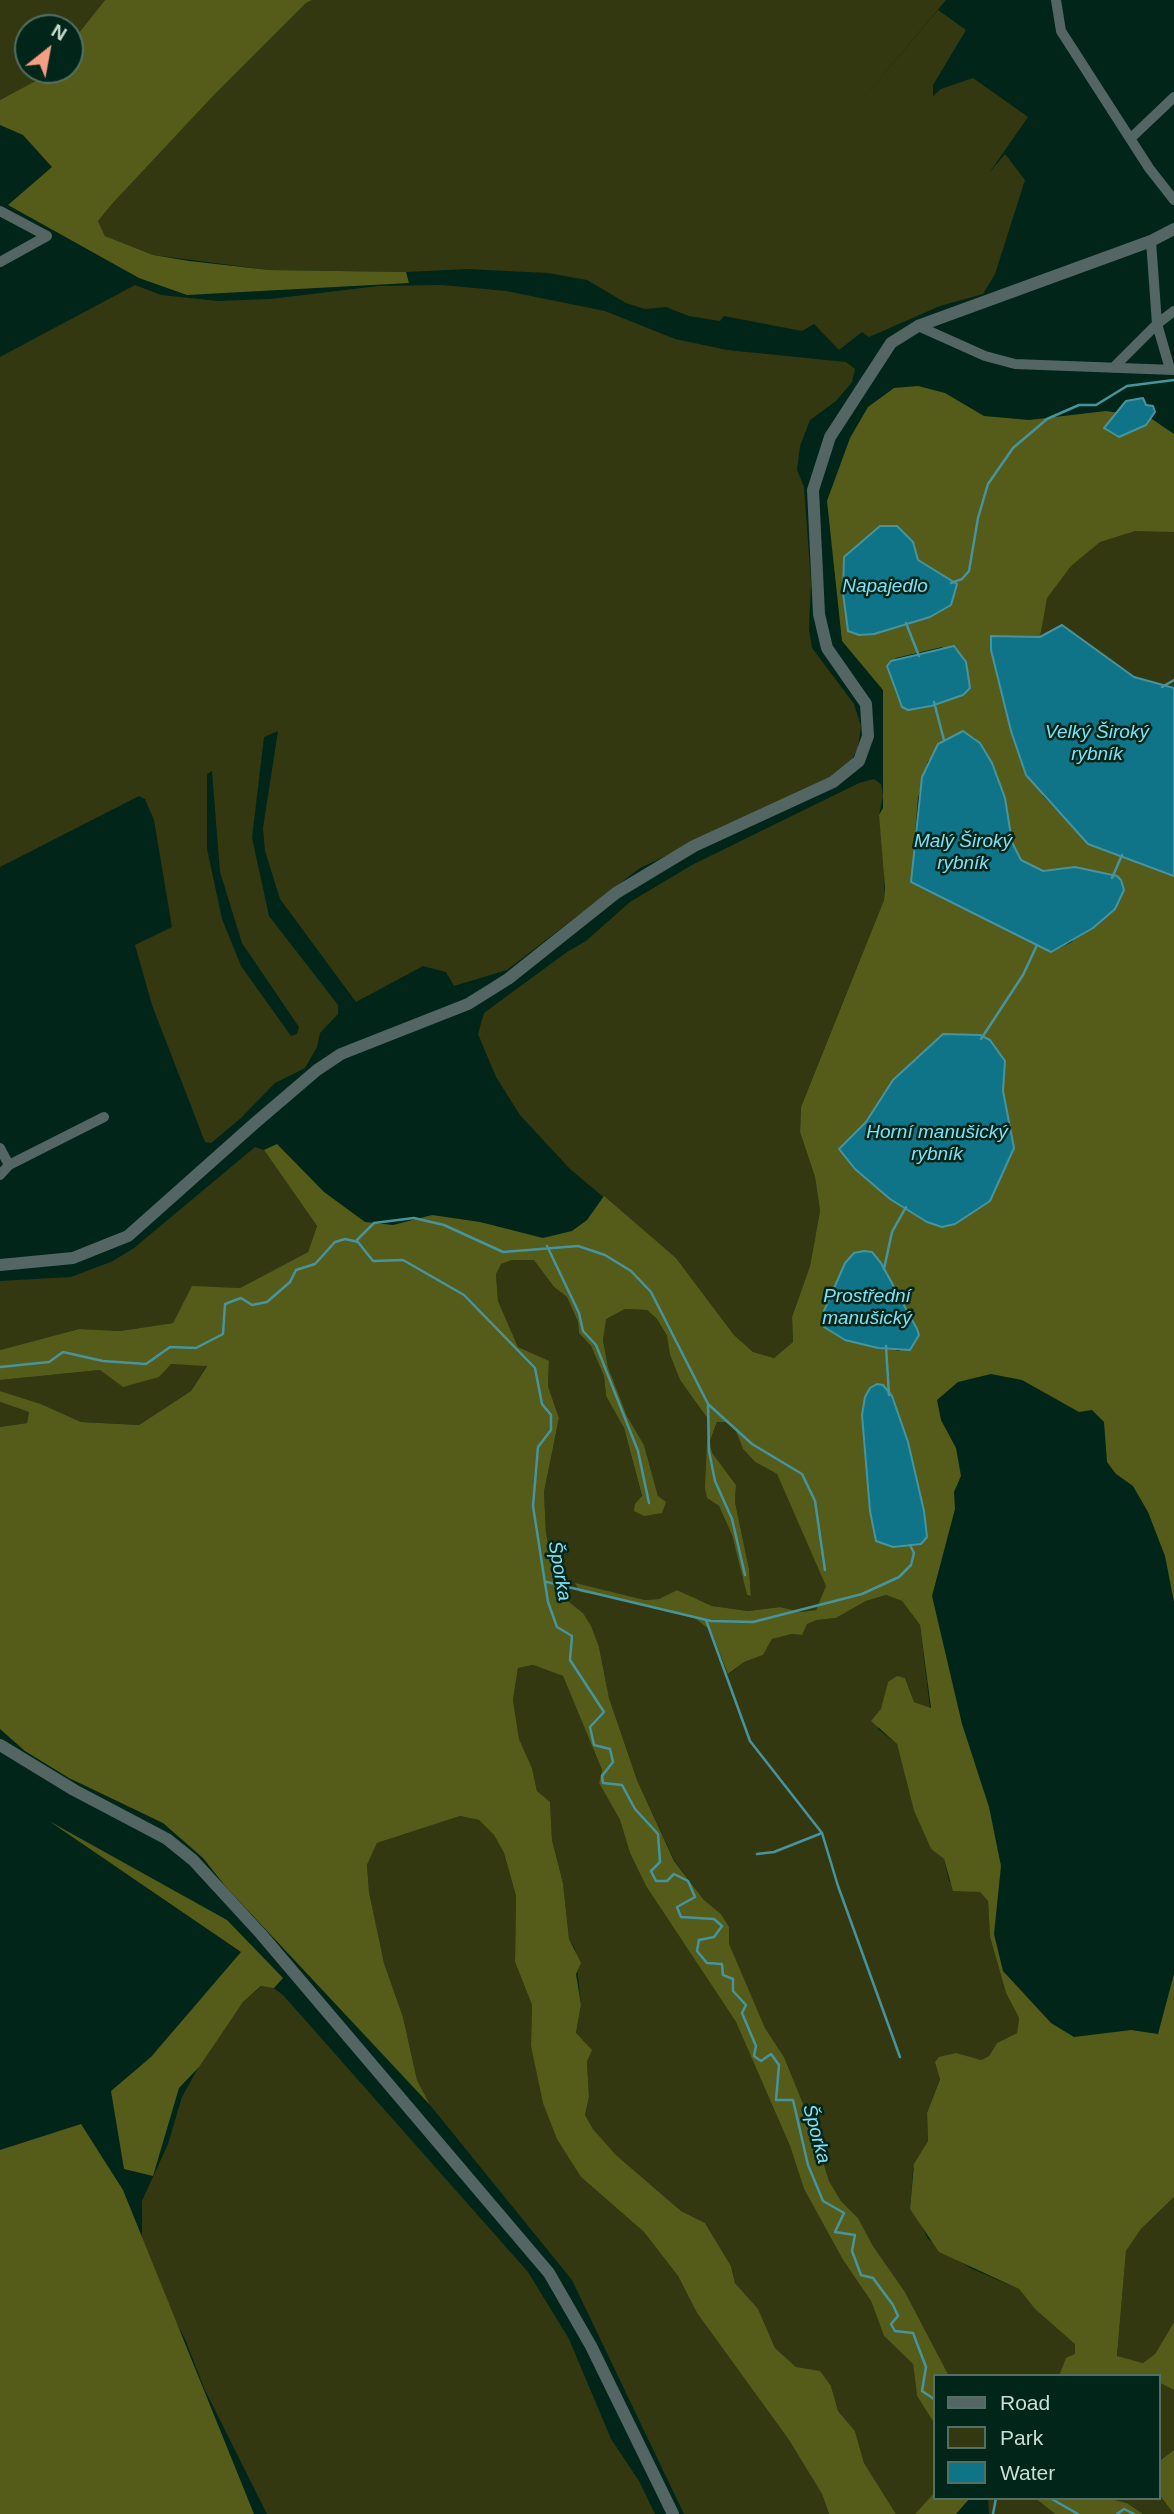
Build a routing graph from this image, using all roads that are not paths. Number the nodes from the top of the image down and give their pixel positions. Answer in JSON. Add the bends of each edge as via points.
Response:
{"nodes":[{"id":1,"x":1056,"y":0,"type":"edge"},
{"id":2,"x":1174,"y":97,"type":"edge"},
{"id":3,"x":1131,"y":138,"type":"junction"},
{"id":4,"x":1174,"y":200,"type":"edge"},
{"id":5,"x":0,"y":211,"type":"edge"},
{"id":6,"x":1174,"y":229,"type":"edge"},
{"id":7,"x":1152,"y":241,"type":"junction"},
{"id":8,"x":0,"y":262,"type":"edge"},
{"id":9,"x":1174,"y":312,"type":"edge"},
{"id":10,"x":1157,"y":324,"type":"junction"},
{"id":11,"x":918,"y":326,"type":"junction"},
{"id":12,"x":1113,"y":368,"type":"junction"},
{"id":13,"x":1172,"y":370,"type":"edge"},
{"id":14,"x":104,"y":1117,"type":"dead end"},
{"id":15,"x":0,"y":1148,"type":"edge"},
{"id":16,"x":9,"y":1165,"type":"junction"},
{"id":17,"x":0,"y":1175,"type":"edge"},
{"id":18,"x":0,"y":1265,"type":"edge"},
{"id":19,"x":0,"y":1745,"type":"edge"},
{"id":20,"x":673,"y":2514,"type":"edge"}],
"edges":[{"from":1,"to":3,"type":"street","via":[[1062,31]]},
{"from":2,"to":3,"type":"street"},
{"from":3,"to":4,"type":"street"},
{"from":5,"to":8,"type":"street","via":[[47,236]]},
{"from":6,"to":7,"type":"street"},
{"from":7,"to":10,"type":"street"},
{"from":7,"to":11,"type":"street"},
{"from":9,"to":10,"type":"street"},
{"from":10,"to":12,"type":"street"},
{"from":10,"to":13,"type":"street"},
{"from":11,"to":12,"type":"street","via":[[1015,364]]},
{"from":11,"to":18,"type":"street","via":[[891,343],[830,437],[813,490],[827,648],[866,704],[868,736],[859,761],[833,782],[694,846],[616,893],[508,979],[468,1004],[333,1060],[128,1237],[73,1258]]},
{"from":12,"to":13,"type":"street"},
{"from":14,"to":16,"type":"street"},
{"from":15,"to":16,"type":"street"},
{"from":16,"to":17,"type":"street"},
{"from":19,"to":20,"type":"street","via":[[167,1839],[194,1860],[270,1944],[549,2273],[591,2346]]}]}
